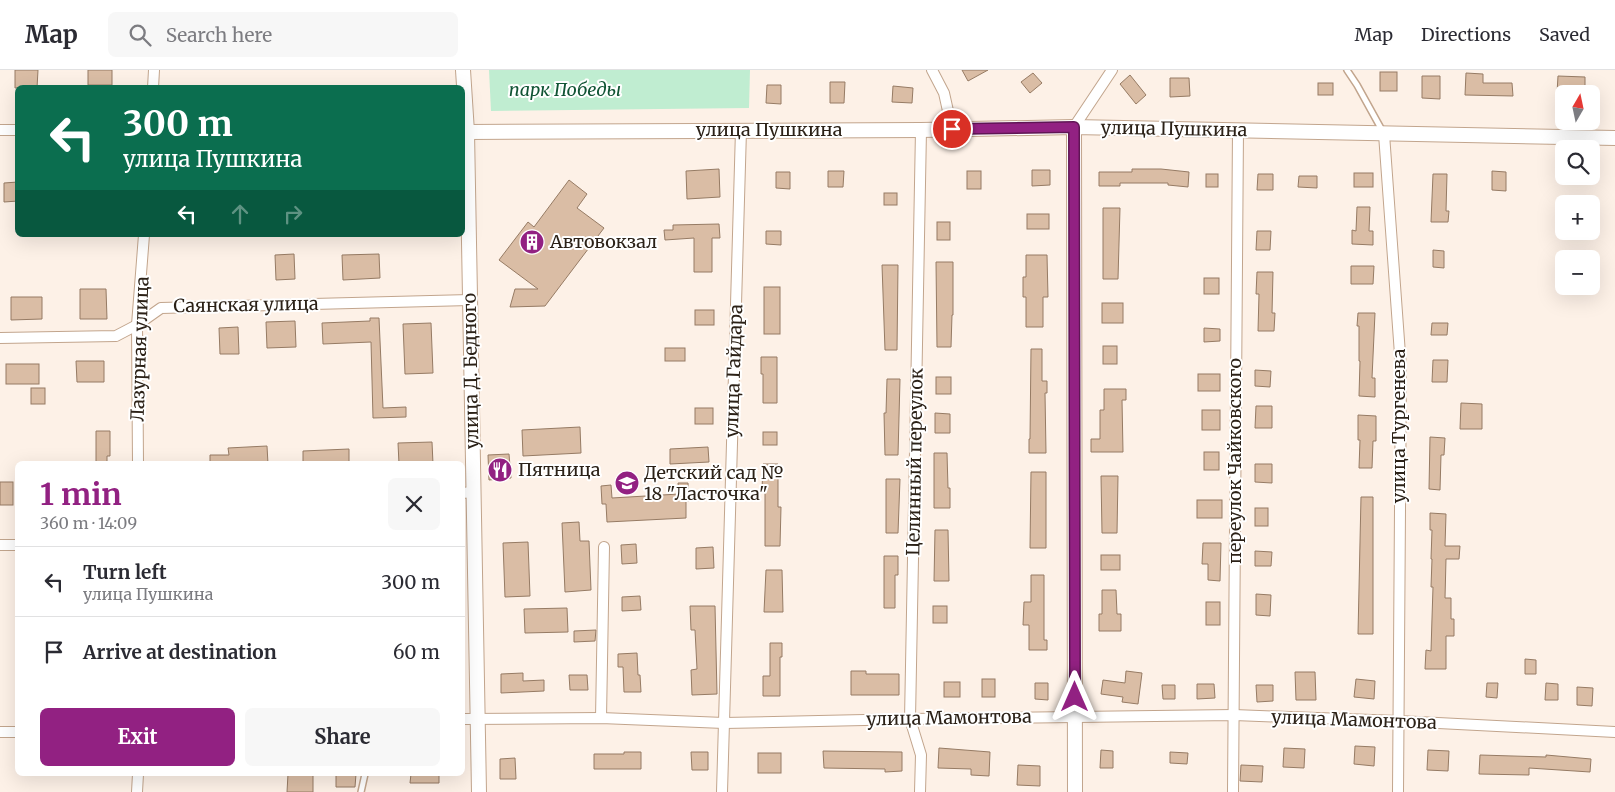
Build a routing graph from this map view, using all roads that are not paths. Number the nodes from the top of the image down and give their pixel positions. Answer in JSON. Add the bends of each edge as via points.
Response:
{"nodes":[{"id":1,"x":154,"y":70,"type":"edge"},
{"id":2,"x":463,"y":70,"type":"edge"},
{"id":3,"x":932,"y":70,"type":"edge"},
{"id":4,"x":1112,"y":70,"type":"edge"},
{"id":5,"x":1347,"y":70,"type":"edge"},
{"id":6,"x":153,"y":85,"type":"edge"},
{"id":7,"x":463,"y":85,"type":"edge"},
{"id":8,"x":1074,"y":127,"type":"junction"},
{"id":9,"x":952,"y":129,"type":"junction"},
{"id":10,"x":0,"y":130,"type":"edge"},
{"id":11,"x":15,"y":130,"type":"edge"},
{"id":12,"x":740,"y":130,"type":"junction"},
{"id":13,"x":921,"y":130,"type":"junction"},
{"id":14,"x":1238,"y":130,"type":"junction"},
{"id":15,"x":465,"y":132,"type":"edge"},
{"id":16,"x":1384,"y":134,"type":"junction"},
{"id":17,"x":1615,"y":138,"type":"edge"},
{"id":18,"x":144,"y":237,"type":"edge"},
{"id":19,"x":470,"y":300,"type":"junction"},
{"id":20,"x":137,"y":325,"type":"junction"},
{"id":21,"x":0,"y":338,"type":"edge"},
{"id":22,"x":138,"y":461,"type":"edge"},
{"id":23,"x":468,"y":492,"type":"edge"},
{"id":24,"x":15,"y":545,"type":"edge"},
{"id":25,"x":0,"y":546,"type":"edge"},
{"id":26,"x":604,"y":547,"type":"dead end"},
{"id":27,"x":1076,"y":716,"type":"junction"},
{"id":28,"x":1234,"y":716,"type":"junction"},
{"id":29,"x":477,"y":718,"type":"junction"},
{"id":30,"x":602,"y":718,"type":"junction"},
{"id":31,"x":910,"y":718,"type":"junction"},
{"id":32,"x":465,"y":719,"type":"edge"},
{"id":33,"x":1399,"y":721,"type":"junction"},
{"id":34,"x":724,"y":723,"type":"junction"},
{"id":35,"x":0,"y":732,"type":"edge"},
{"id":36,"x":15,"y":732,"type":"edge"},
{"id":37,"x":1615,"y":732,"type":"edge"},
{"id":38,"x":138,"y":776,"type":"edge"},
{"id":39,"x":365,"y":776,"type":"edge"},
{"id":40,"x":137,"y":792,"type":"edge"},
{"id":41,"x":361,"y":792,"type":"edge"},
{"id":42,"x":479,"y":792,"type":"edge"},
{"id":43,"x":722,"y":792,"type":"edge"},
{"id":44,"x":920,"y":792,"type":"edge"},
{"id":45,"x":1075,"y":792,"type":"edge"},
{"id":46,"x":1233,"y":792,"type":"edge"},
{"id":47,"x":1398,"y":792,"type":"edge"}],
"edges":[{"from":1,"to":6,"type":"street"},
{"from":2,"to":7,"type":"street","name":"улица Д. Бедного"},
{"from":3,"to":9,"type":"street","via":[[944,93]]},
{"from":4,"to":8,"type":"street"},
{"from":5,"to":16,"type":"lane","name":"улица Тургенева"},
{"from":8,"to":9,"type":"street","name":"улица Пушкина"},
{"from":8,"to":14,"type":"street","name":"улица Пушкина"},
{"from":8,"to":27,"type":"street"},
{"from":9,"to":13,"type":"street","name":"улица Пушкина"},
{"from":10,"to":11,"type":"street"},
{"from":12,"to":13,"type":"street","name":"улица Пушкина"},
{"from":12,"to":15,"type":"street","name":"улица Пушкина"},
{"from":12,"to":34,"type":"street","name":"улица Гайдара"},
{"from":13,"to":31,"type":"street","name":"Целинный переулок"},
{"from":14,"to":16,"type":"street","name":"улица Пушкина"},
{"from":14,"to":28,"type":"street","name":"переулок Чайковского"},
{"from":15,"to":19,"type":"street","name":"улица Д. Бедного"},
{"from":16,"to":17,"type":"street","name":"улица Пушкина"},
{"from":16,"to":33,"type":"street","name":"улица Тургенева","via":[[1401,368]]},
{"from":18,"to":20,"type":"street","name":"Лазурная улица"},
{"from":19,"to":20,"type":"street","name":"Саянская улица","via":[[161,308]]},
{"from":19,"to":23,"type":"street","name":"улица Д. Бедного"},
{"from":20,"to":21,"type":"street","name":"Саянская улица","via":[[116,336]]},
{"from":20,"to":22,"type":"street","name":"Лазурная улица"},
{"from":23,"to":29,"type":"street","name":"улица Д. Бедного"},
{"from":24,"to":25,"type":"street"},
{"from":26,"to":30,"type":"street"},
{"from":27,"to":28,"type":"street","name":"улица Мамонтова"},
{"from":27,"to":31,"type":"street","name":"улица Мамонтова"},
{"from":27,"to":45,"type":"street"},
{"from":28,"to":33,"type":"street","name":"улица Мамонтова"},
{"from":28,"to":46,"type":"street","name":"переулок Чайковского"},
{"from":29,"to":30,"type":"street","name":"улица Мамонтова"},
{"from":29,"to":32,"type":"street","name":"улица Мамонтова"},
{"from":29,"to":42,"type":"street","name":"улица Д. Бедного"},
{"from":30,"to":34,"type":"street","name":"улица Мамонтова"},
{"from":31,"to":34,"type":"street","name":"улица Мамонтова"},
{"from":31,"to":44,"type":"street","name":"Целинный переулок","via":[[921,755]]},
{"from":33,"to":37,"type":"street","name":"улица Мамонтова"},
{"from":33,"to":47,"type":"street","name":"улица Тургенева"},
{"from":34,"to":43,"type":"street","name":"улица Гайдара"},
{"from":35,"to":36,"type":"street"},
{"from":38,"to":40,"type":"street"},
{"from":39,"to":41,"type":"lane"}]}
